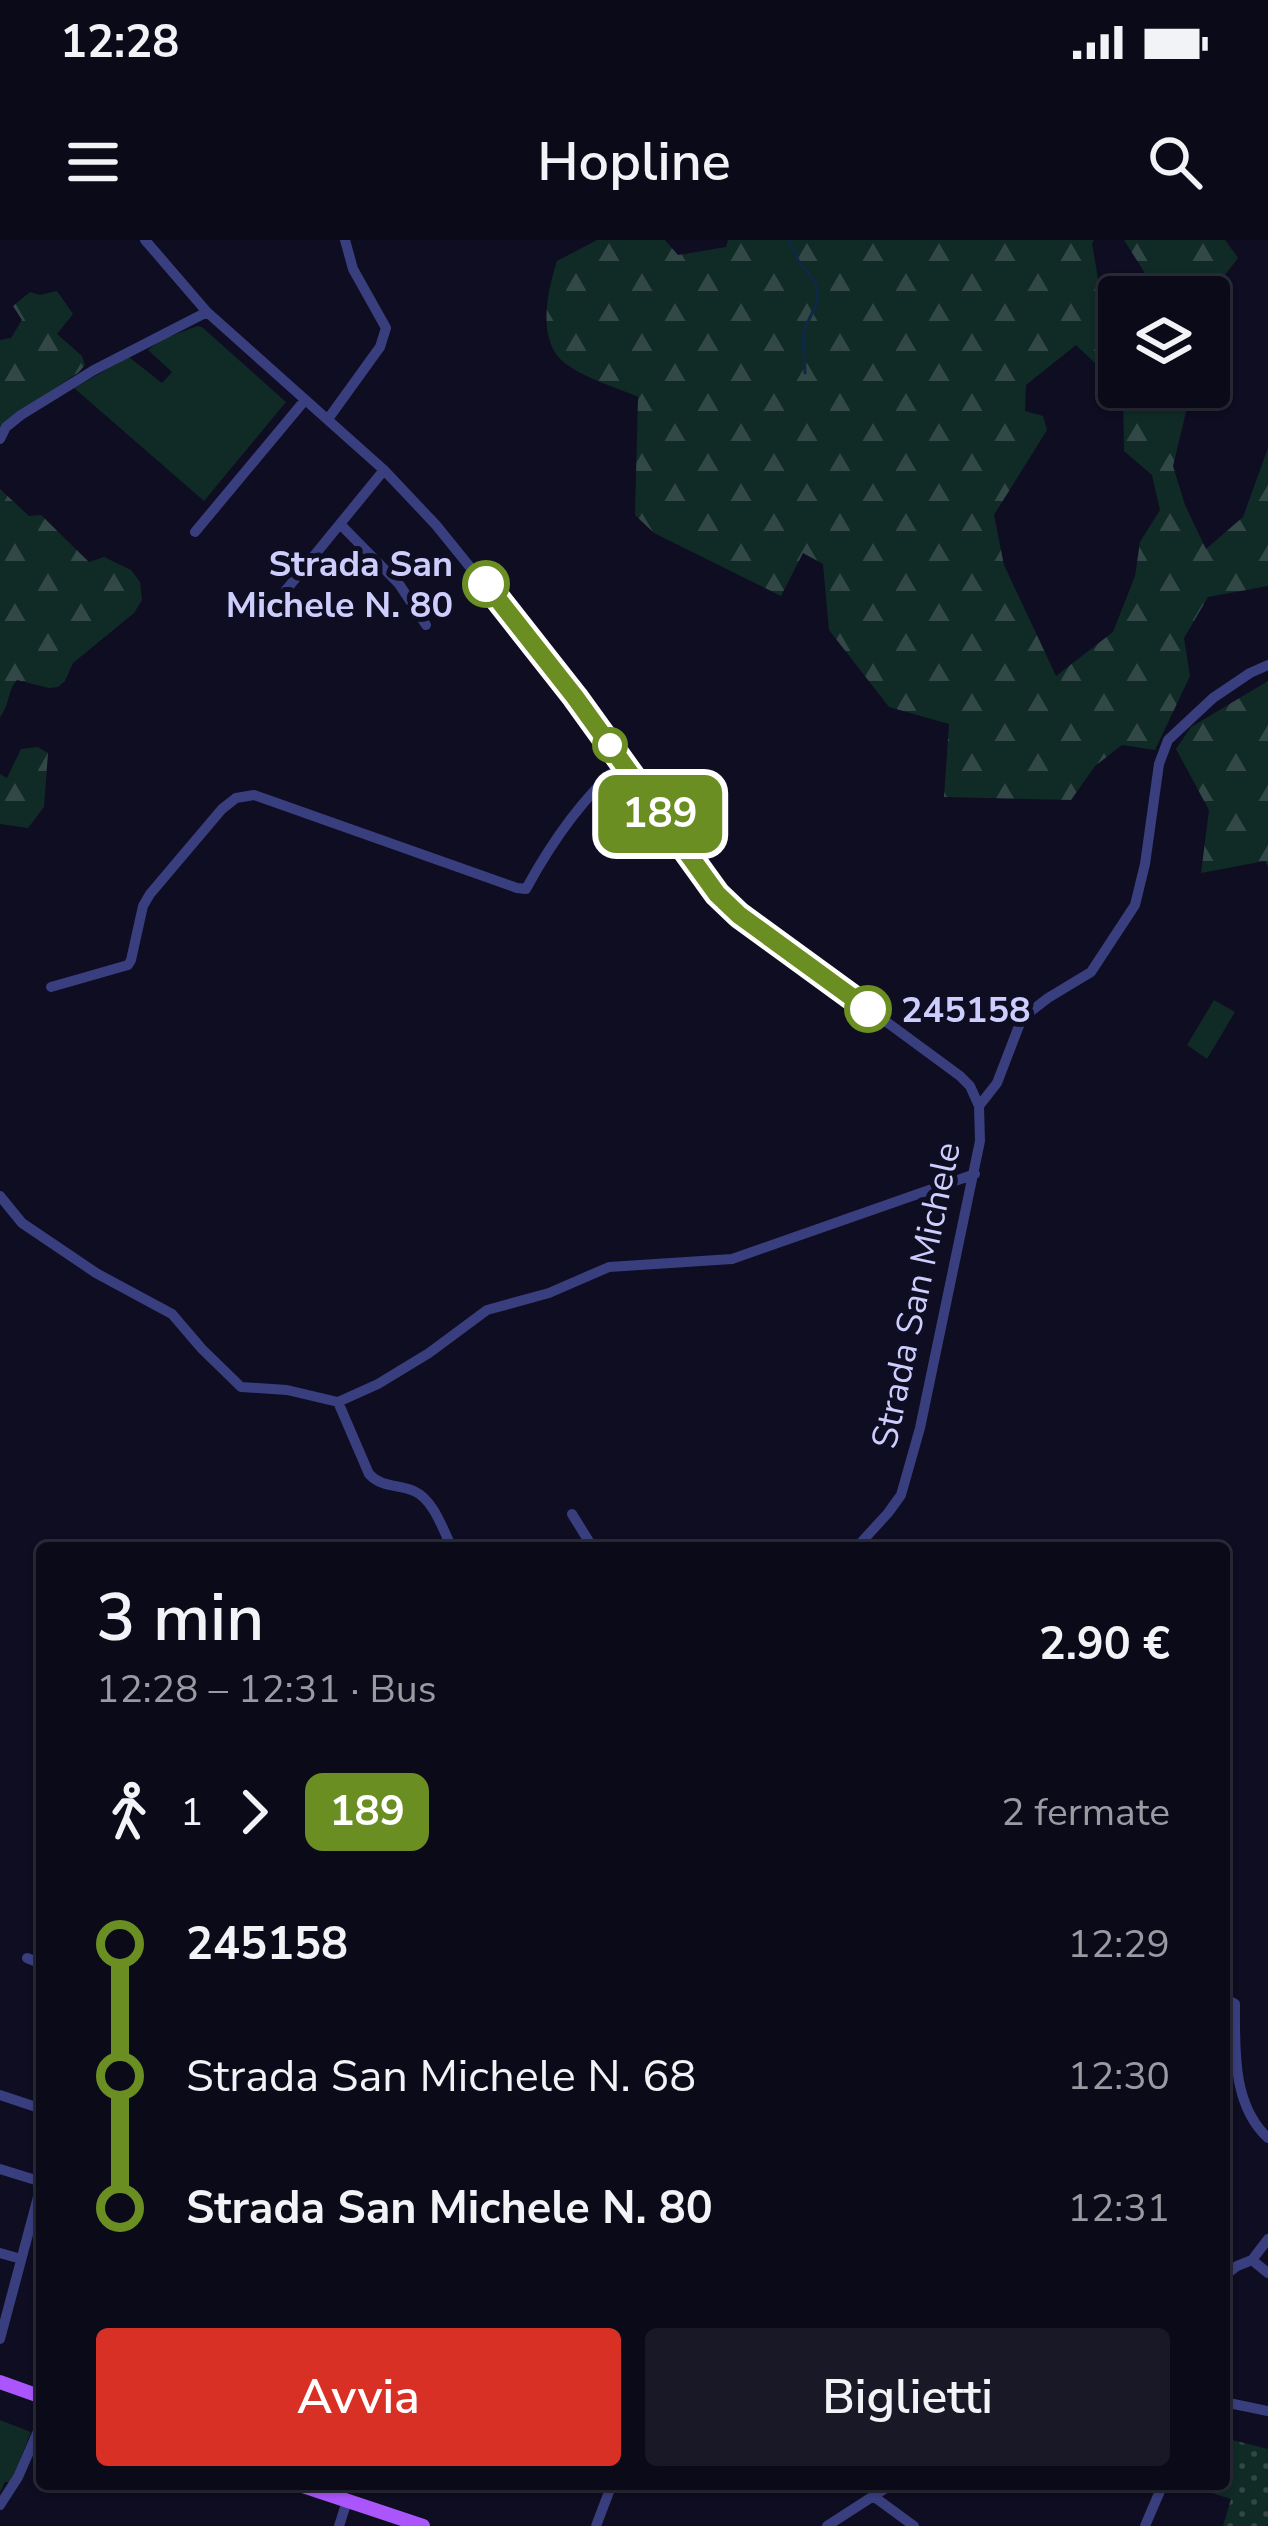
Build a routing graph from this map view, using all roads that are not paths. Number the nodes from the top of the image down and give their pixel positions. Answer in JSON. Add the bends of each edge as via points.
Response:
{"nodes":[{"id":1,"x":145,"y":240,"type":"edge"},
{"id":2,"x":345,"y":240,"type":"edge"},
{"id":3,"x":208,"y":312,"type":"junction"},
{"id":4,"x":305,"y":400,"type":"junction"},
{"id":5,"x":328,"y":419,"type":"junction"},
{"id":6,"x":0,"y":439,"type":"edge"},
{"id":7,"x":384,"y":470,"type":"junction"},
{"id":8,"x":340,"y":524,"type":"junction"},
{"id":9,"x":195,"y":532,"type":"dead end"},
{"id":10,"x":286,"y":590,"type":"dead end"},
{"id":11,"x":426,"y":625,"type":"dead end"},
{"id":12,"x":1266,"y":667,"type":"edge"},
{"id":13,"x":622,"y":763,"type":"junction"},
{"id":14,"x":51,"y":987,"type":"dead end"},
{"id":15,"x":979,"y":1106,"type":"junction"},
{"id":16,"x":975,"y":1174,"type":"junction"},
{"id":17,"x":0,"y":1196,"type":"edge"},
{"id":18,"x":338,"y":1402,"type":"junction"},
{"id":19,"x":572,"y":1514,"type":"dead end"},
{"id":20,"x":449,"y":1542,"type":"edge"},
{"id":21,"x":588,"y":1542,"type":"edge"},
{"id":22,"x":862,"y":1542,"type":"edge"},
{"id":23,"x":26,"y":1958,"type":"dead end"},
{"id":24,"x":36,"y":1962,"type":"edge"},
{"id":25,"x":1230,"y":2001,"type":"edge"},
{"id":26,"x":0,"y":2095,"type":"edge"},
{"id":27,"x":36,"y":2107,"type":"edge"},
{"id":28,"x":1268,"y":2138,"type":"edge"},
{"id":29,"x":0,"y":2168,"type":"edge"},
{"id":30,"x":36,"y":2180,"type":"edge"},
{"id":31,"x":36,"y":2204,"type":"edge"},
{"id":32,"x":1268,"y":2239,"type":"edge"},
{"id":33,"x":0,"y":2253,"type":"edge"},
{"id":34,"x":21,"y":2259,"type":"junction"},
{"id":35,"x":1252,"y":2260,"type":"junction"},
{"id":36,"x":1230,"y":2273,"type":"edge"},
{"id":37,"x":1268,"y":2273,"type":"edge"},
{"id":38,"x":0,"y":2339,"type":"edge"},
{"id":39,"x":0,"y":2382,"type":"edge"},
{"id":40,"x":36,"y":2395,"type":"edge"},
{"id":41,"x":1230,"y":2403,"type":"edge"},
{"id":42,"x":1268,"y":2411,"type":"edge"},
{"id":43,"x":36,"y":2436,"type":"edge"},
{"id":44,"x":314,"y":2490,"type":"edge"},
{"id":45,"x":610,"y":2490,"type":"edge"},
{"id":46,"x":883,"y":2490,"type":"edge"},
{"id":47,"x":1160,"y":2490,"type":"edge"},
{"id":48,"x":874,"y":2496,"type":"junction"},
{"id":49,"x":346,"y":2501,"type":"junction"},
{"id":50,"x":0,"y":2505,"type":"edge"},
{"id":51,"x":339,"y":2526,"type":"edge"},
{"id":52,"x":423,"y":2526,"type":"edge"},
{"id":53,"x":596,"y":2526,"type":"edge"},
{"id":54,"x":827,"y":2526,"type":"edge"},
{"id":55,"x":914,"y":2526,"type":"edge"},
{"id":56,"x":1144,"y":2526,"type":"edge"}],
"edges":[{"from":1,"to":3,"type":"street","name":"Strada San Michele"},
{"from":2,"to":5,"type":"street","via":[[386,328]]},
{"from":3,"to":4,"type":"street","name":"Strada San Michele"},
{"from":3,"to":6,"type":"street","via":[[94,370],[21,415]]},
{"from":4,"to":5,"type":"street","name":"Strada San Michele"},
{"from":4,"to":9,"type":"street"},
{"from":5,"to":7,"type":"street","name":"Strada San Michele"},
{"from":7,"to":8,"type":"street"},
{"from":7,"to":13,"type":"street","name":"Strada San Michele","via":[[518,623]]},
{"from":8,"to":10,"type":"street"},
{"from":8,"to":11,"type":"street"},
{"from":12,"to":15,"type":"street","via":[[1213,698],[1168,740],[1135,904],[1091,972],[1022,1018],[997,1084]]},
{"from":13,"to":14,"type":"street","via":[[563,830],[526,889],[254,795],[236,798],[143,906],[128,965]]},
{"from":13,"to":15,"type":"street","name":"Strada San Michele","via":[[725,903],[960,1076]]},
{"from":15,"to":16,"type":"street","name":"Strada San Michele"},
{"from":16,"to":18,"type":"street","via":[[732,1259],[609,1267],[488,1310]]},
{"from":16,"to":22,"type":"street","name":"Strada San Michele","via":[[905,1483]]},
{"from":17,"to":18,"type":"street","via":[[22,1223],[172,1314],[241,1387]]},
{"from":18,"to":20,"type":"street","via":[[369,1474],[423,1497]]},
{"from":19,"to":21,"type":"street"},
{"from":23,"to":24,"type":"street"},
{"from":25,"to":28,"type":"street","via":[[1244,2106]]},
{"from":26,"to":27,"type":"street"},
{"from":29,"to":30,"type":"street"},
{"from":31,"to":34,"type":"street"},
{"from":32,"to":35,"type":"street"},
{"from":33,"to":34,"type":"street"},
{"from":34,"to":38,"type":"street"},
{"from":35,"to":36,"type":"street"},
{"from":35,"to":37,"type":"street"},
{"from":39,"to":40,"type":"main road"},
{"from":41,"to":42,"type":"street"},
{"from":43,"to":50,"type":"street"},
{"from":44,"to":49,"type":"main road"},
{"from":45,"to":53,"type":"street"},
{"from":46,"to":48,"type":"street"},
{"from":47,"to":56,"type":"street"},
{"from":48,"to":54,"type":"street"},
{"from":48,"to":55,"type":"street"},
{"from":49,"to":51,"type":"street"},
{"from":49,"to":52,"type":"main road"}]}
